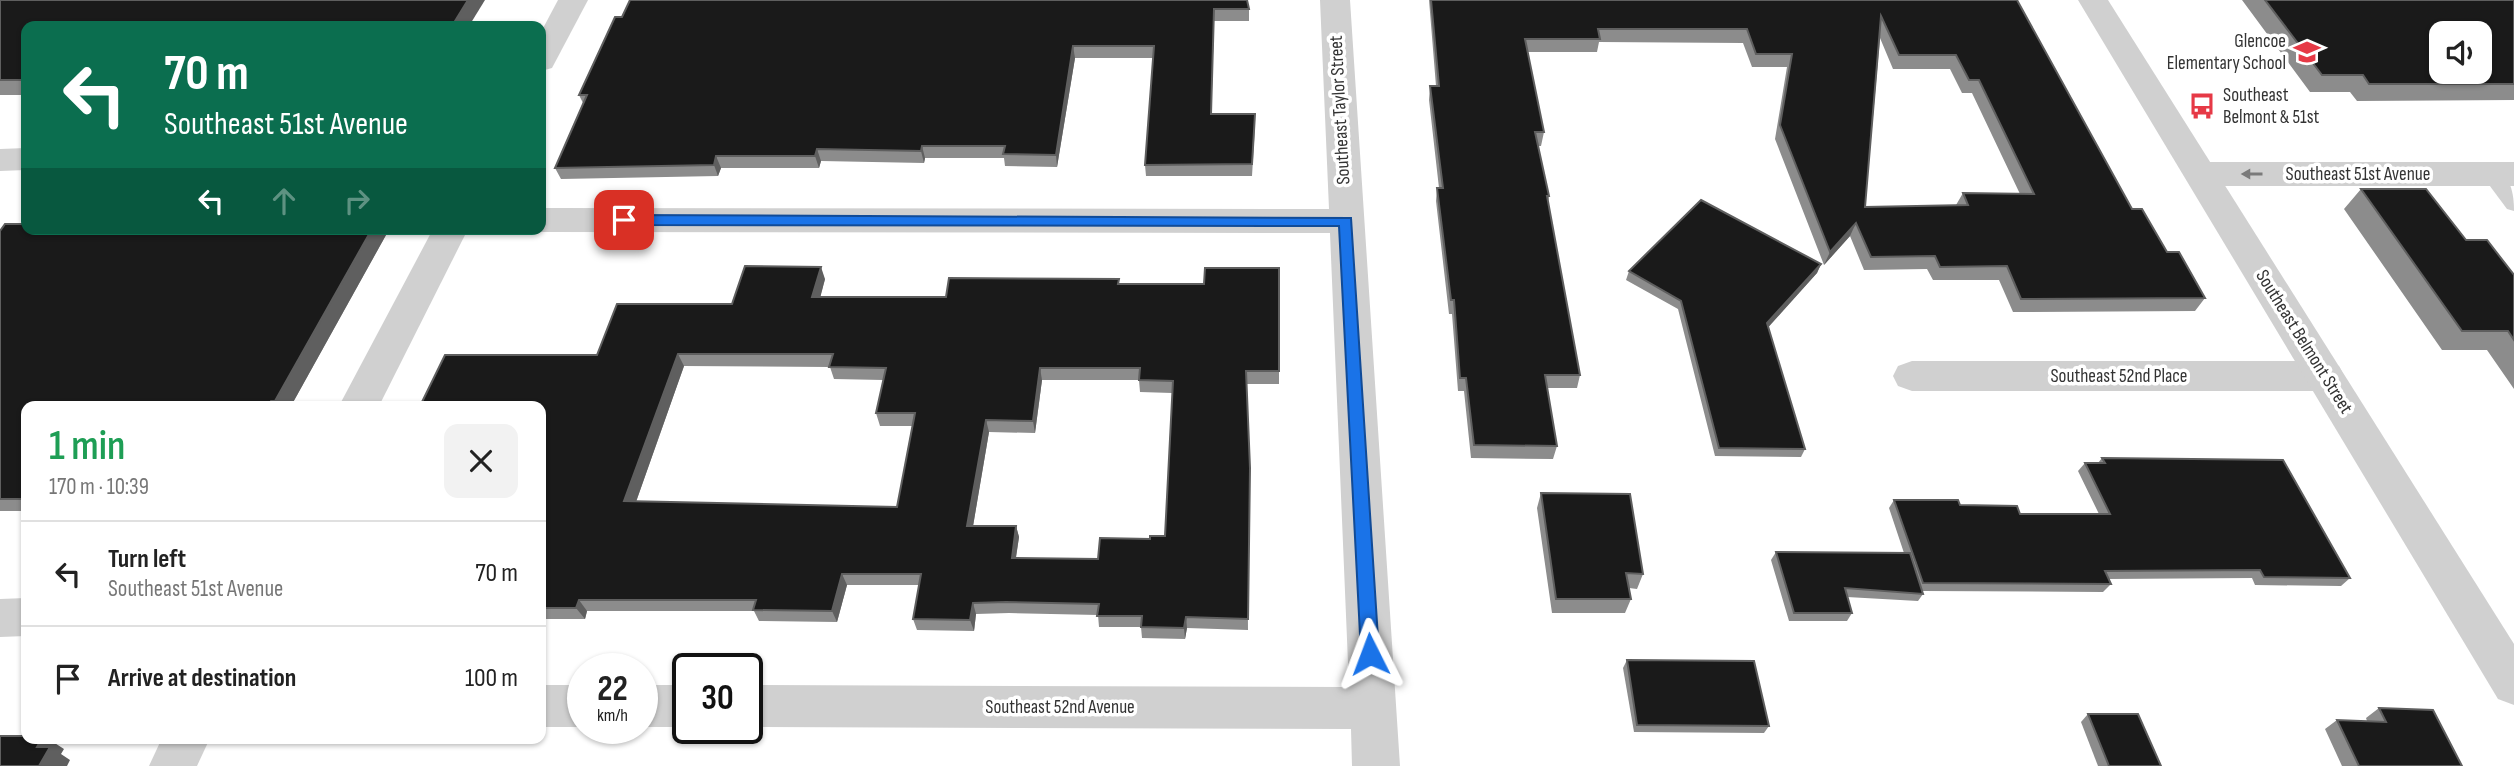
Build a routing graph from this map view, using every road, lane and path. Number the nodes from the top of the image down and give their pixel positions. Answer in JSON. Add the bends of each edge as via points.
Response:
{"nodes":[{"id":1,"x":573,"y":0,"type":"edge"},
{"id":2,"x":1335,"y":0,"type":"edge"},
{"id":3,"x":2093,"y":0,"type":"edge"},
{"id":4,"x":546,"y":51,"type":"edge"},
{"id":5,"x":21,"y":159,"type":"edge"},
{"id":6,"x":0,"y":160,"type":"edge"},
{"id":7,"x":2201,"y":174,"type":"junction"},
{"id":8,"x":2503,"y":174,"type":"edge"},
{"id":9,"x":2514,"y":204,"type":"edge"},
{"id":10,"x":546,"y":220,"type":"edge"},
{"id":11,"x":1346,"y":221,"type":"junction"},
{"id":12,"x":448,"y":235,"type":"edge"},
{"id":13,"x":1912,"y":376,"type":"dead end"},
{"id":14,"x":2325,"y":376,"type":"junction"},
{"id":15,"x":362,"y":401,"type":"edge"},
{"id":16,"x":21,"y":617,"type":"edge"},
{"id":17,"x":0,"y":618,"type":"edge"},
{"id":18,"x":2514,"y":684,"type":"edge"},
{"id":19,"x":546,"y":706,"type":"edge"},
{"id":20,"x":567,"y":706,"type":"edge"},
{"id":21,"x":763,"y":706,"type":"edge"},
{"id":22,"x":1373,"y":708,"type":"junction"},
{"id":23,"x":184,"y":744,"type":"edge"},
{"id":24,"x":173,"y":766,"type":"edge"},
{"id":25,"x":1376,"y":766,"type":"edge"}],
"edges":[{"from":1,"to":4,"type":"street"},
{"from":2,"to":11,"type":"street","name":"Southeast Taylor Street"},
{"from":3,"to":7,"type":"street","name":"Southeast Belmont Street"},
{"from":5,"to":6,"type":"street"},
{"from":8,"to":7,"type":"street","name":"Southeast 51st Avenue","one_way":true},
{"from":7,"to":14,"type":"street","name":"Southeast Belmont Street"},
{"from":8,"to":9,"type":"lane"},
{"from":10,"to":11,"type":"street"},
{"from":11,"to":22,"type":"street","name":"Southeast Taylor Street"},
{"from":12,"to":15,"type":"street"},
{"from":13,"to":14,"type":"street","name":"Southeast 52nd Place"},
{"from":14,"to":18,"type":"street","name":"Southeast Belmont Street"},
{"from":16,"to":17,"type":"street"},
{"from":19,"to":20,"type":"street"},
{"from":21,"to":22,"type":"street","name":"Southeast 52nd Avenue"},
{"from":22,"to":25,"type":"street","name":"Southeast Taylor Street"},
{"from":23,"to":24,"type":"street"}]}
